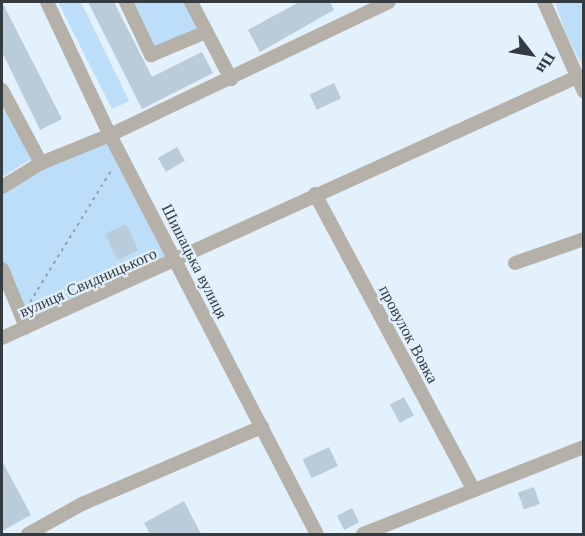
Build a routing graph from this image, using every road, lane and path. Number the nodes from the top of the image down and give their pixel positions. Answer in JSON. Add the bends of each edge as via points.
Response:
{"nodes":[{"id":1,"x":47,"y":2,"type":"edge"},
{"id":2,"x":126,"y":2,"type":"edge"},
{"id":3,"x":191,"y":2,"type":"edge"},
{"id":4,"x":389,"y":2,"type":"edge"},
{"id":5,"x":544,"y":2,"type":"edge"},
{"id":6,"x":206,"y":32,"type":"junction"},
{"id":7,"x":577,"y":77,"type":"junction"},
{"id":8,"x":231,"y":79,"type":"junction"},
{"id":9,"x":2,"y":90,"type":"edge"},
{"id":10,"x":584,"y":92,"type":"edge"},
{"id":11,"x":110,"y":135,"type":"junction"},
{"id":12,"x":40,"y":163,"type":"junction"},
{"id":13,"x":111,"y":171,"type":"dead end"},
{"id":14,"x":2,"y":187,"type":"edge"},
{"id":15,"x":315,"y":194,"type":"junction"},
{"id":16,"x":584,"y":239,"type":"edge"},
{"id":17,"x":181,"y":257,"type":"junction"},
{"id":18,"x":515,"y":263,"type":"dead end"},
{"id":19,"x":2,"y":268,"type":"edge"},
{"id":20,"x":7,"y":296,"type":"edge"},
{"id":21,"x":20,"y":313,"type":"junction"},
{"id":22,"x":26,"y":327,"type":"junction"},
{"id":23,"x":2,"y":338,"type":"edge"},
{"id":24,"x":262,"y":427,"type":"junction"},
{"id":25,"x":584,"y":447,"type":"edge"},
{"id":26,"x":474,"y":490,"type":"junction"},
{"id":27,"x":28,"y":534,"type":"edge"},
{"id":28,"x":317,"y":534,"type":"edge"},
{"id":29,"x":363,"y":534,"type":"edge"}],
"edges":[{"from":1,"to":11,"type":"street","name":"Шишацька вулиця"},
{"from":2,"to":6,"type":"street","via":[[151,55]]},
{"from":3,"to":6,"type":"street"},
{"from":4,"to":8,"type":"street"},
{"from":5,"to":7,"type":"street"},
{"from":6,"to":8,"type":"street"},
{"from":7,"to":10,"type":"street"},
{"from":7,"to":15,"type":"street","name":"вулиця Свидницького"},
{"from":8,"to":11,"type":"street"},
{"from":9,"to":12,"type":"street"},
{"from":11,"to":12,"type":"street"},
{"from":11,"to":17,"type":"street","name":"Шишацька вулиця"},
{"from":12,"to":14,"type":"street"},
{"from":13,"to":21,"type":"path","via":[[37,294]]},
{"from":15,"to":17,"type":"street","name":"вулиця Свидницького"},
{"from":15,"to":26,"type":"street","name":"провулок Вовка"},
{"from":16,"to":18,"type":"street"},
{"from":17,"to":22,"type":"street","name":"вулиця Свидницького"},
{"from":17,"to":24,"type":"street","name":"Шишацька вулиця"},
{"from":19,"to":20,"type":"street"},
{"from":20,"to":21,"type":"street"},
{"from":21,"to":22,"type":"street"},
{"from":22,"to":23,"type":"street","name":"вулиця Свидницького"},
{"from":24,"to":27,"type":"street","via":[[82,504]]},
{"from":24,"to":28,"type":"street","name":"Шишацька вулиця"},
{"from":25,"to":26,"type":"street"},
{"from":26,"to":29,"type":"street"}]}
